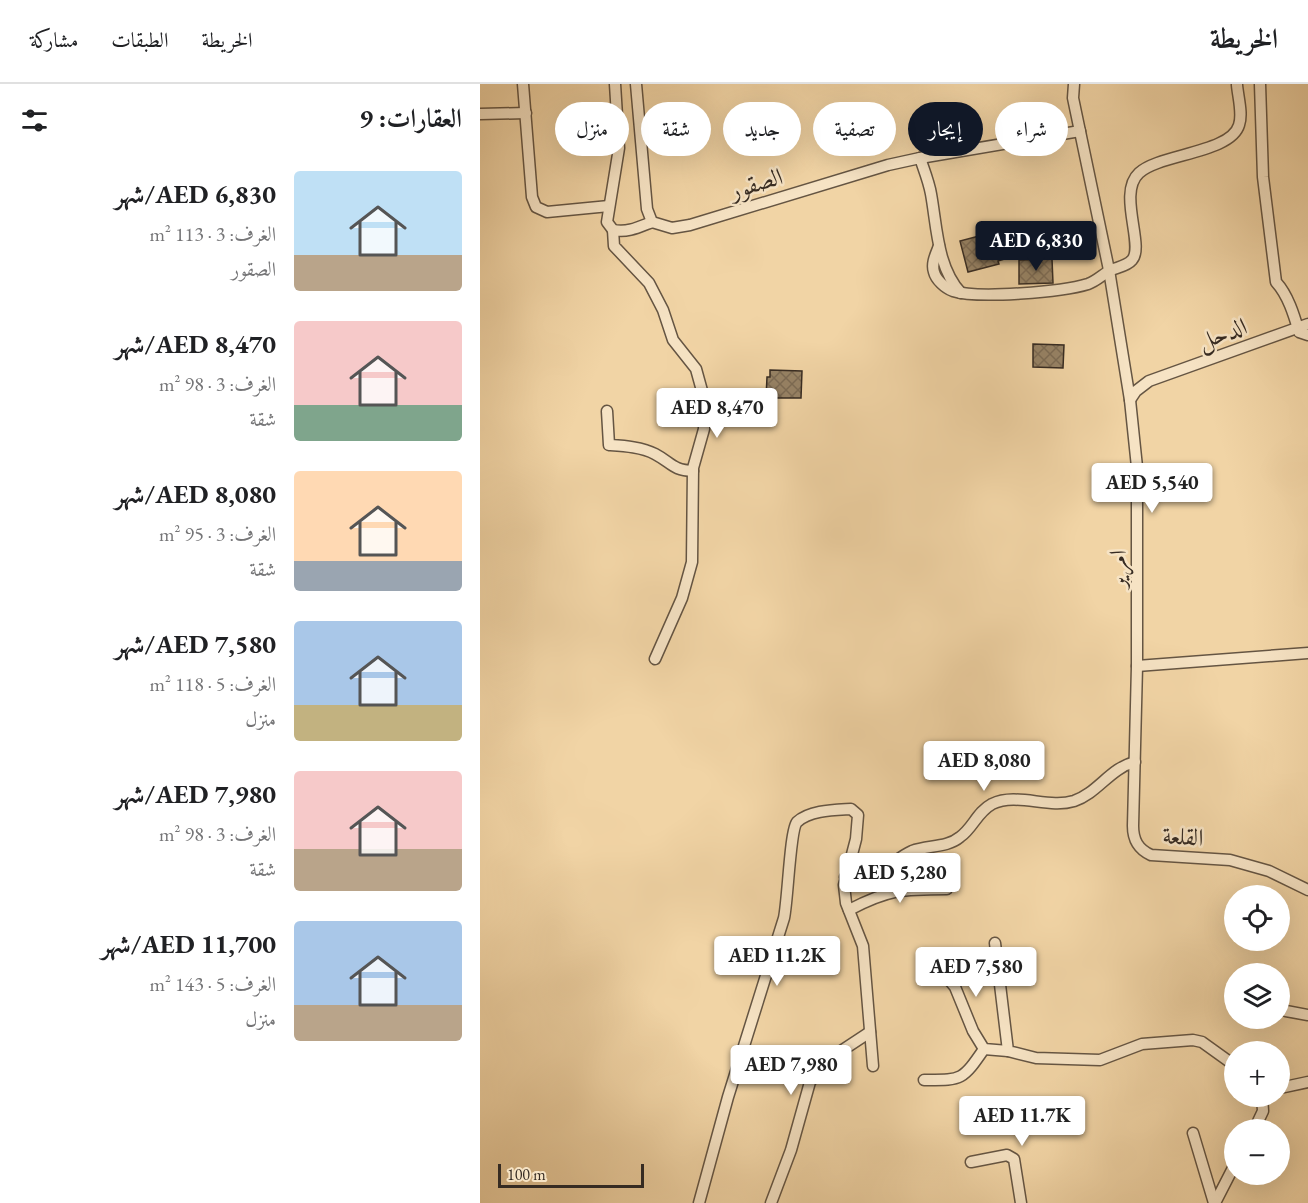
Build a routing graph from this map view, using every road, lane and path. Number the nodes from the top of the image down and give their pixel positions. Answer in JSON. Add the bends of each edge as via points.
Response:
{"nodes":[{"id":1,"x":523,"y":84,"type":"edge"},
{"id":2,"x":615,"y":84,"type":"edge"},
{"id":3,"x":636,"y":84,"type":"edge"},
{"id":4,"x":1074,"y":84,"type":"edge"},
{"id":5,"x":1260,"y":84,"type":"edge"},
{"id":6,"x":1237,"y":85,"type":"edge"},
{"id":7,"x":526,"y":113,"type":"junction"},
{"id":8,"x":480,"y":114,"type":"edge"},
{"id":9,"x":1080,"y":131,"type":"junction"},
{"id":10,"x":920,"y":158,"type":"junction"},
{"id":11,"x":609,"y":206,"type":"junction"},
{"id":12,"x":652,"y":222,"type":"junction"},
{"id":13,"x":613,"y":230,"type":"junction"},
{"id":14,"x":1109,"y":270,"type":"junction"},
{"id":15,"x":1088,"y":284,"type":"junction"},
{"id":16,"x":1112,"y":292,"type":"junction"},
{"id":17,"x":1303,"y":326,"type":"edge"},
{"id":18,"x":1308,"y":335,"type":"edge"},
{"id":19,"x":1126,"y":376,"type":"junction"},
{"id":20,"x":1149,"y":381,"type":"junction"},
{"id":21,"x":1130,"y":400,"type":"junction"},
{"id":22,"x":607,"y":411,"type":"dead end"},
{"id":23,"x":693,"y":471,"type":"junction"},
{"id":24,"x":1308,"y":652,"type":"edge"},
{"id":25,"x":655,"y":659,"type":"dead end"},
{"id":26,"x":1137,"y":666,"type":"junction"},
{"id":27,"x":1136,"y":762,"type":"junction"},
{"id":28,"x":845,"y":876,"type":"junction"},
{"id":29,"x":948,"y":889,"type":"dead end"},
{"id":30,"x":1308,"y":890,"type":"edge"},
{"id":31,"x":849,"y":910,"type":"junction"},
{"id":32,"x":995,"y":943,"type":"dead end"},
{"id":33,"x":933,"y":961,"type":"dead end"},
{"id":34,"x":1290,"y":1012,"type":"edge"},
{"id":35,"x":1308,"y":1015,"type":"edge"},
{"id":36,"x":870,"y":1032,"type":"junction"},
{"id":37,"x":984,"y":1049,"type":"junction"},
{"id":38,"x":1008,"y":1051,"type":"junction"},
{"id":39,"x":1224,"y":1058,"type":"edge"},
{"id":40,"x":873,"y":1066,"type":"dead end"},
{"id":41,"x":924,"y":1080,"type":"dead end"},
{"id":42,"x":1308,"y":1082,"type":"edge"},
{"id":43,"x":1290,"y":1086,"type":"edge"},
{"id":44,"x":1193,"y":1133,"type":"dead end"},
{"id":45,"x":971,"y":1162,"type":"dead end"},
{"id":46,"x":1224,"y":1185,"type":"edge"},
{"id":47,"x":699,"y":1203,"type":"edge"},
{"id":48,"x":771,"y":1203,"type":"edge"},
{"id":49,"x":1021,"y":1203,"type":"edge"},
{"id":50,"x":1215,"y":1203,"type":"edge"}],
"edges":[{"from":1,"to":7,"type":"street"},
{"from":2,"to":11,"type":"street","via":[[619,148]]},
{"from":3,"to":12,"type":"street","via":[[647,208]]},
{"from":4,"to":9,"type":"street"},
{"from":5,"to":17,"type":"street","via":[[1263,177],[1275,282]]},
{"from":6,"to":14,"type":"street","via":[[1240,122],[1231,137],[1136,175],[1130,193],[1134,257],[1129,263]]},
{"from":7,"to":8,"type":"street"},
{"from":7,"to":11,"type":"street","via":[[536,207],[547,212]]},
{"from":9,"to":10,"type":"street","name":"الصقور"},
{"from":9,"to":14,"type":"street"},
{"from":10,"to":12,"type":"street","name":"الصقور","via":[[690,225],[672,228]]},
{"from":10,"to":15,"type":"street","via":[[931,193],[939,246],[934,273],[946,288],[961,292],[1031,293]]},
{"from":11,"to":13,"type":"street","via":[[607,222]]},
{"from":12,"to":13,"type":"street","via":[[628,231]]},
{"from":13,"to":23,"type":"street","via":[[614,246],[649,283],[673,340],[699,376],[704,429]]},
{"from":14,"to":15,"type":"street"},
{"from":14,"to":16,"type":"street","name":"امرير"},
{"from":15,"to":16,"type":"street"},
{"from":16,"to":19,"type":"street","name":"امرير"},
{"from":17,"to":18,"type":"street","via":[[1301,334]]},
{"from":17,"to":20,"type":"street","name":"الدحل"},
{"from":19,"to":20,"type":"street"},
{"from":19,"to":21,"type":"street","name":"امرير"},
{"from":20,"to":21,"type":"street"},
{"from":21,"to":26,"type":"street","name":"امرير","via":[[1137,479]]},
{"from":22,"to":23,"type":"street","via":[[609,446],[629,446],[654,453],[676,470]]},
{"from":23,"to":25,"type":"street","via":[[692,562],[682,598]]},
{"from":24,"to":26,"type":"street"},
{"from":26,"to":27,"type":"street","name":"امرير"},
{"from":27,"to":28,"type":"street","via":[[1118,768],[1076,800],[996,803],[983,810],[955,841],[914,850],[872,875]]},
{"from":27,"to":30,"type":"street","name":"القلعة","via":[[1133,833],[1144,852],[1158,857],[1230,860],[1269,871]]},
{"from":28,"to":31,"type":"street"},
{"from":28,"to":47,"type":"street","via":[[857,832],[855,810],[823,812],[795,825],[784,918]]},
{"from":29,"to":31,"type":"street","via":[[896,890]]},
{"from":31,"to":36,"type":"street","via":[[862,946]]},
{"from":32,"to":38,"type":"street"},
{"from":33,"to":37,"type":"street","via":[[955,987]]},
{"from":34,"to":35,"type":"street"},
{"from":36,"to":40,"type":"street"},
{"from":36,"to":48,"type":"street","via":[[826,1061],[814,1074]]},
{"from":37,"to":38,"type":"street"},
{"from":37,"to":41,"type":"street","via":[[970,1072],[962,1077]]},
{"from":38,"to":39,"type":"street","via":[[1036,1058],[1100,1060],[1142,1044],[1193,1040]]},
{"from":42,"to":43,"type":"street"},
{"from":44,"to":50,"type":"street"},
{"from":45,"to":49,"type":"street","via":[[1007,1155],[1014,1159]]},
{"from":46,"to":50,"type":"street"}]}
